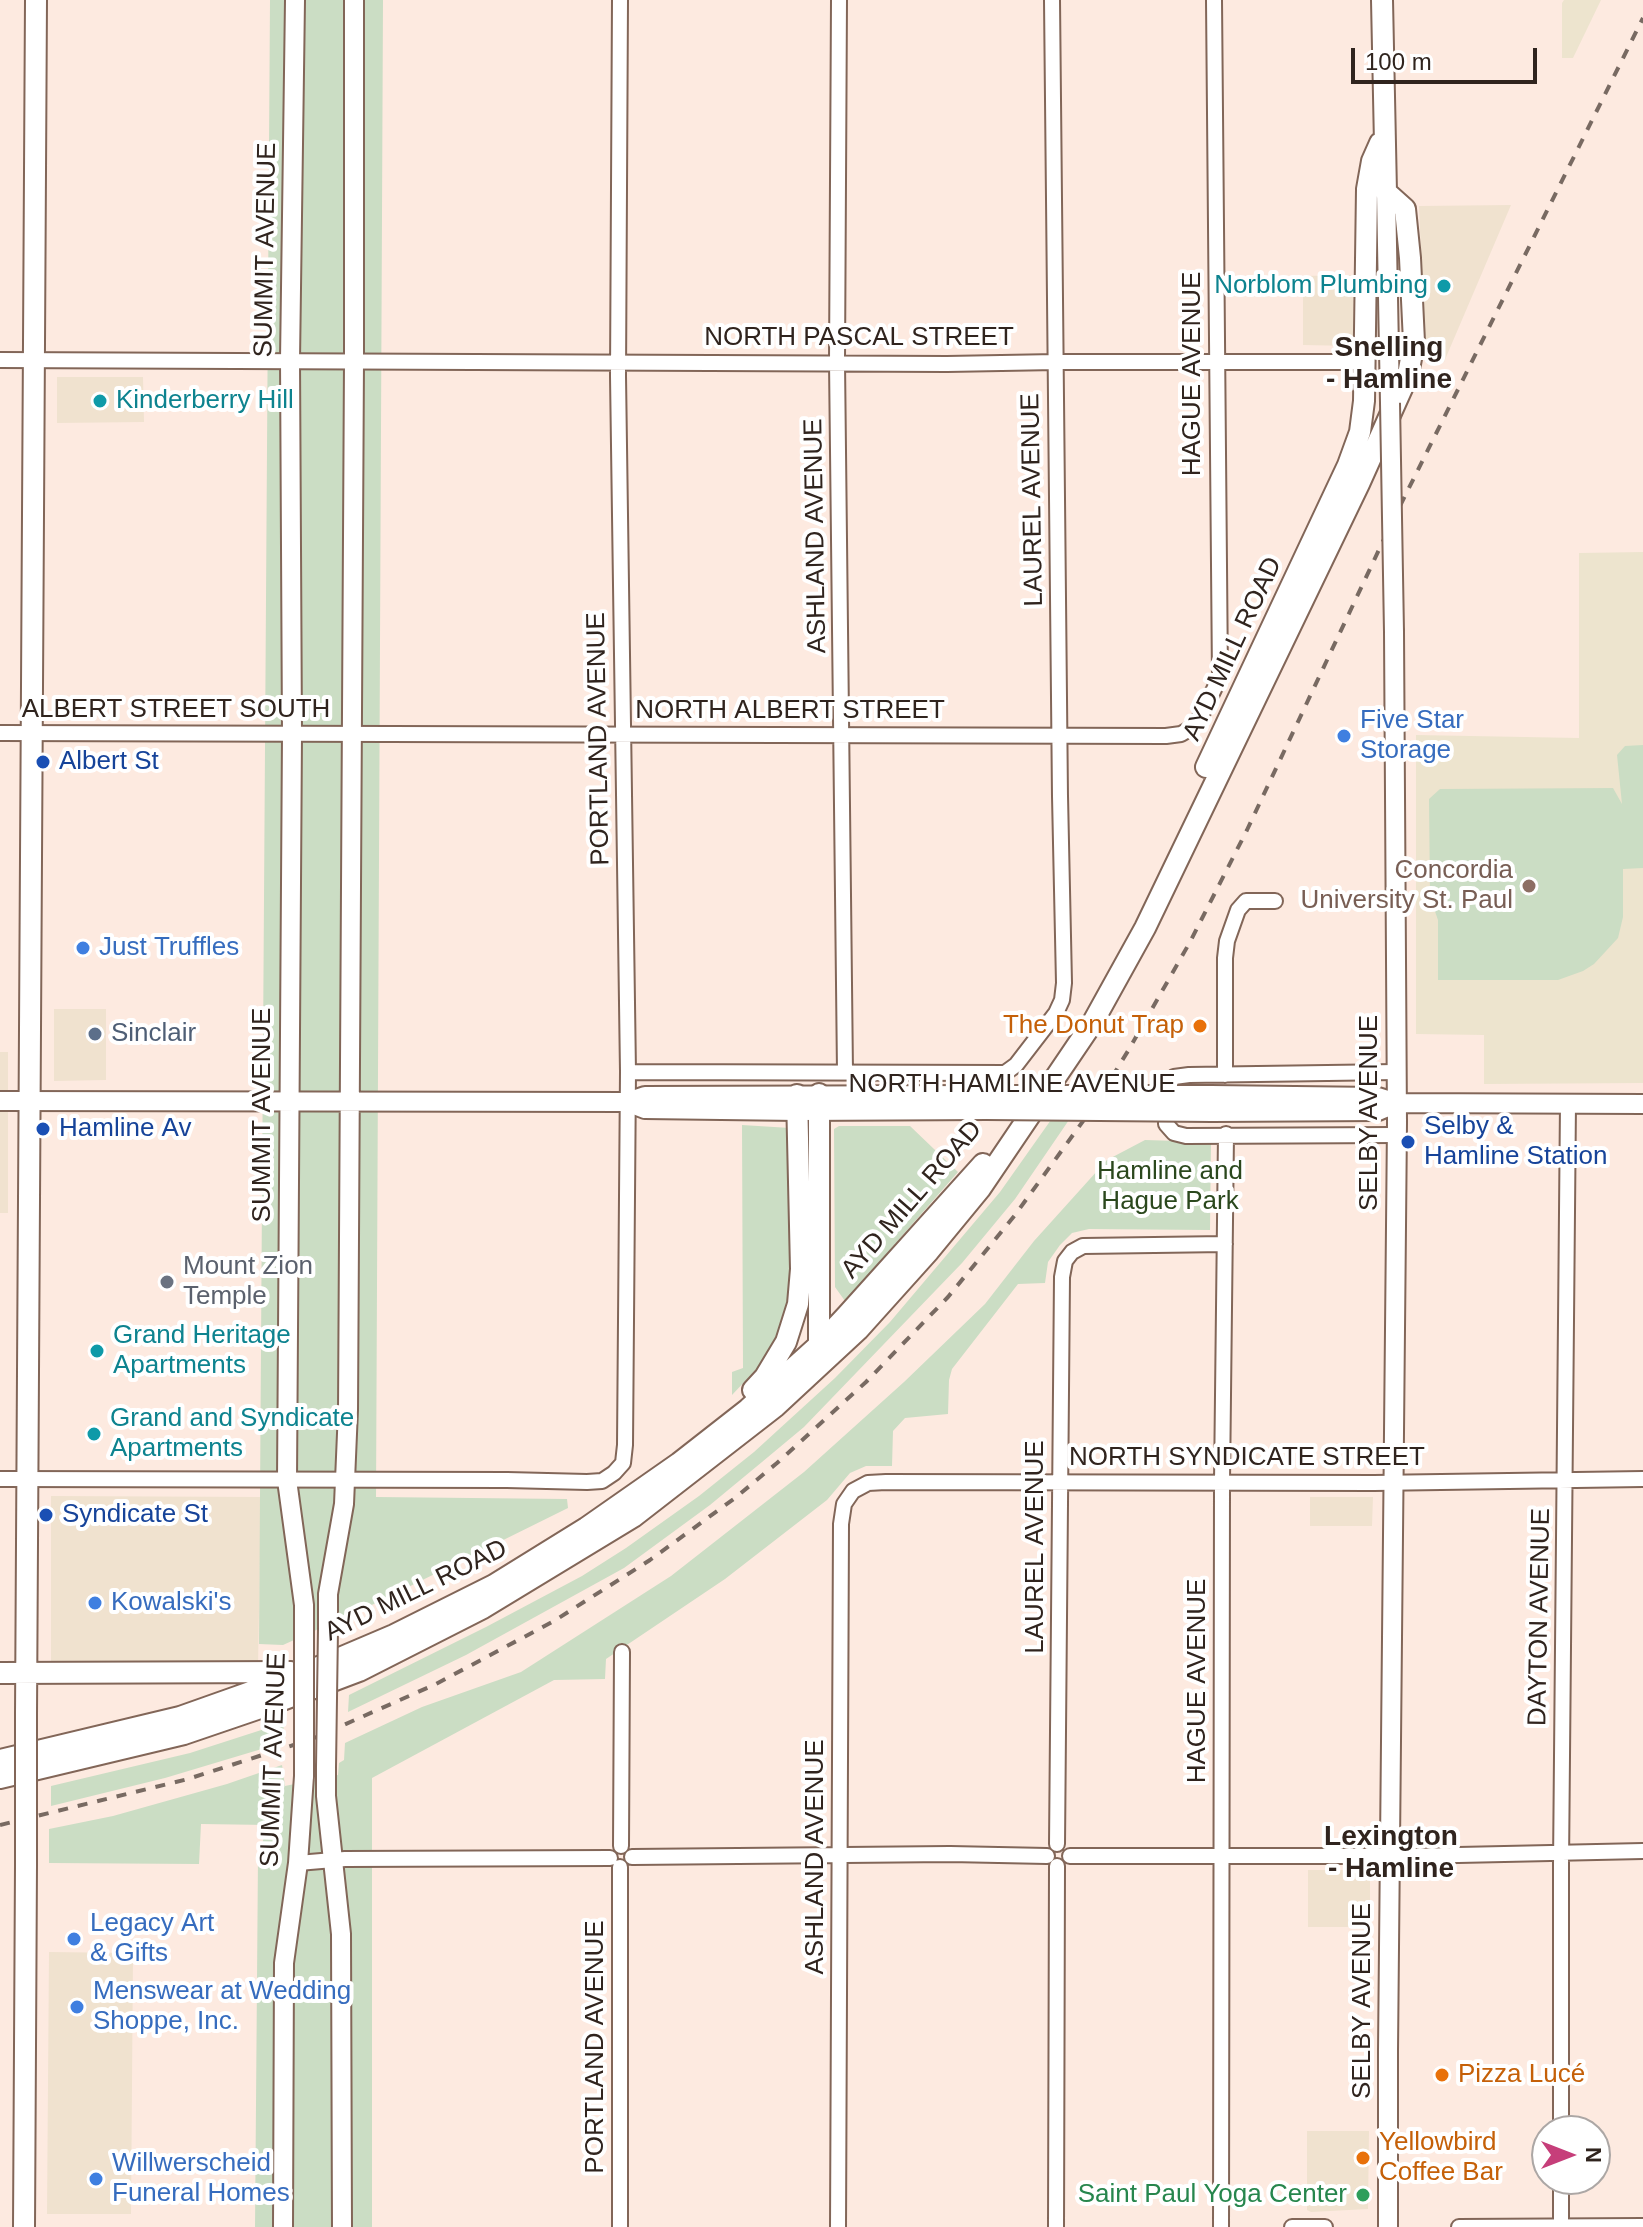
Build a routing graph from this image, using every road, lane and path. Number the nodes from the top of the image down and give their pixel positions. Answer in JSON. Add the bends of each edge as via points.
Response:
{"nodes":[{"id":1,"x":36,"y":0,"type":"edge"},
{"id":2,"x":295,"y":0,"type":"edge"},
{"id":3,"x":354,"y":0,"type":"edge"},
{"id":4,"x":620,"y":0,"type":"edge"},
{"id":5,"x":839,"y":0,"type":"edge"},
{"id":6,"x":1052,"y":0,"type":"edge"},
{"id":7,"x":1214,"y":0,"type":"edge"},
{"id":8,"x":1382,"y":0,"type":"edge"},
{"id":9,"x":1383,"y":137,"type":"junction"},
{"id":10,"x":1386,"y":192,"type":"junction"},
{"id":11,"x":0,"y":360,"type":"edge"},
{"id":12,"x":35,"y":360,"type":"junction"},
{"id":13,"x":290,"y":360,"type":"junction"},
{"id":14,"x":354,"y":361,"type":"junction"},
{"id":15,"x":618,"y":362,"type":"junction"},
{"id":16,"x":837,"y":362,"type":"junction"},
{"id":17,"x":1056,"y":362,"type":"junction"},
{"id":18,"x":1365,"y":362,"type":"junction"},
{"id":19,"x":1218,"y":363,"type":"junction"},
{"id":20,"x":0,"y":733,"type":"edge"},
{"id":21,"x":32,"y":733,"type":"junction"},
{"id":22,"x":292,"y":734,"type":"junction"},
{"id":23,"x":352,"y":734,"type":"junction"},
{"id":24,"x":623,"y":734,"type":"junction"},
{"id":25,"x":1181,"y":734,"type":"joint"},
{"id":26,"x":842,"y":735,"type":"junction"},
{"id":27,"x":1060,"y":735,"type":"junction"},
{"id":28,"x":1275,"y":901,"type":"dead end"},
{"id":29,"x":1062,"y":1000,"type":"joint"},
{"id":30,"x":628,"y":1072,"type":"junction"},
{"id":31,"x":845,"y":1072,"type":"junction"},
{"id":32,"x":1396,"y":1072,"type":"junction"},
{"id":33,"x":1225,"y":1075,"type":"junction"},
{"id":34,"x":0,"y":1101,"type":"edge"},
{"id":35,"x":30,"y":1101,"type":"junction"},
{"id":36,"x":289,"y":1102,"type":"junction"},
{"id":37,"x":350,"y":1102,"type":"junction"},
{"id":38,"x":627,"y":1102,"type":"junction"},
{"id":39,"x":808,"y":1103,"type":"junction"},
{"id":40,"x":1397,"y":1103,"type":"junction"},
{"id":41,"x":1568,"y":1103,"type":"junction"},
{"id":42,"x":1643,"y":1104,"type":"edge"},
{"id":43,"x":1226,"y":1134,"type":"junction"},
{"id":44,"x":1396,"y":1135,"type":"junction"},
{"id":45,"x":1225,"y":1244,"type":"junction"},
{"id":46,"x":801,"y":1269,"type":"junction"},
{"id":47,"x":816,"y":1355,"type":"junction"},
{"id":48,"x":679,"y":1463,"type":"junction"},
{"id":49,"x":0,"y":1479,"type":"edge"},
{"id":50,"x":27,"y":1479,"type":"junction"},
{"id":51,"x":1566,"y":1479,"type":"junction"},
{"id":52,"x":1643,"y":1479,"type":"edge"},
{"id":53,"x":287,"y":1480,"type":"junction"},
{"id":54,"x":345,"y":1480,"type":"junction"},
{"id":55,"x":1222,"y":1482,"type":"junction"},
{"id":56,"x":1393,"y":1482,"type":"junction"},
{"id":57,"x":1060,"y":1484,"type":"junction"},
{"id":58,"x":853,"y":1491,"type":"joint"},
{"id":59,"x":622,"y":1652,"type":"dead end"},
{"id":60,"x":307,"y":1672,"type":"junction"},
{"id":61,"x":0,"y":1673,"type":"edge"},
{"id":62,"x":27,"y":1678,"type":"junction"},
{"id":63,"x":0,"y":1685,"type":"edge"},
{"id":64,"x":0,"y":1760,"type":"edge"},
{"id":65,"x":0,"y":1778,"type":"edge"},
{"id":66,"x":621,"y":1846,"type":"junction"},
{"id":67,"x":1643,"y":1851,"type":"edge"},
{"id":68,"x":840,"y":1854,"type":"junction"},
{"id":69,"x":1222,"y":1854,"type":"junction"},
{"id":70,"x":1561,"y":1854,"type":"junction"},
{"id":71,"x":1054,"y":1855,"type":"junction"},
{"id":72,"x":1389,"y":1856,"type":"junction"},
{"id":73,"x":632,"y":1857,"type":"junction"},
{"id":74,"x":334,"y":1859,"type":"junction"},
{"id":75,"x":298,"y":1863,"type":"junction"},
{"id":76,"x":615,"y":1863,"type":"junction"},
{"id":77,"x":1561,"y":2115,"type":"edge"},
{"id":78,"x":1561,"y":2195,"type":"edge"},
{"id":79,"x":1643,"y":2226,"type":"edge"},
{"id":80,"x":24,"y":2227,"type":"edge"},
{"id":81,"x":283,"y":2227,"type":"edge"},
{"id":82,"x":342,"y":2227,"type":"edge"},
{"id":83,"x":620,"y":2227,"type":"edge"},
{"id":84,"x":838,"y":2227,"type":"edge"},
{"id":85,"x":1056,"y":2227,"type":"edge"},
{"id":86,"x":1221,"y":2227,"type":"edge"},
{"id":87,"x":1292,"y":2227,"type":"edge"},
{"id":88,"x":1325,"y":2227,"type":"edge"},
{"id":89,"x":1388,"y":2227,"type":"edge"},
{"id":90,"x":1459,"y":2227,"type":"edge"},
{"id":91,"x":1561,"y":2227,"type":"edge"}],
"edges":[{"from":1,"to":12,"type":"main road"},
{"from":2,"to":13,"type":"street","name":"SUMMIT AVENUE"},
{"from":3,"to":14,"type":"street","name":"SUMMIT AVENUE"},
{"from":4,"to":15,"type":"street","name":"PORTLAND AVENUE"},
{"from":5,"to":16,"type":"street","name":"ASHLAND AVENUE"},
{"from":6,"to":17,"type":"street","name":"LAUREL AVENUE"},
{"from":7,"to":19,"type":"street","name":"HAGUE AVENUE"},
{"from":8,"to":9,"type":"main road","name":"SELBY AVENUE"},
{"from":9,"to":10,"type":"main road","name":"SELBY AVENUE"},
{"from":9,"to":18,"type":"main road","name":"AYD MILL ROAD","via":[[1367,189]]},
{"from":10,"to":32,"type":"street","name":"SELBY AVENUE","bridge":true},
{"from":10,"to":47,"type":"main road","name":"AYD MILL ROAD","via":[[1406,214],[1414,342],[1408,375],[1145,928],[1093,1022],[980,1189],[858,1330]]},
{"from":11,"to":12,"type":"street","name":"NORTH PASCAL STREET"},
{"from":12,"to":13,"type":"street","name":"NORTH PASCAL STREET"},
{"from":12,"to":21,"type":"main road"},
{"from":13,"to":14,"type":"street","name":"NORTH PASCAL STREET"},
{"from":13,"to":22,"type":"street","name":"SUMMIT AVENUE"},
{"from":14,"to":15,"type":"street","name":"NORTH PASCAL STREET"},
{"from":14,"to":23,"type":"street","name":"SUMMIT AVENUE"},
{"from":15,"to":16,"type":"street","name":"NORTH PASCAL STREET"},
{"from":15,"to":24,"type":"street","name":"PORTLAND AVENUE"},
{"from":16,"to":17,"type":"street","name":"NORTH PASCAL STREET"},
{"from":16,"to":26,"type":"street","name":"ASHLAND AVENUE"},
{"from":17,"to":19,"type":"street","name":"NORTH PASCAL STREET"},
{"from":17,"to":27,"type":"street","name":"LAUREL AVENUE"},
{"from":18,"to":19,"type":"street","name":"NORTH PASCAL STREET"},
{"from":18,"to":47,"type":"main road","name":"AYD MILL ROAD","via":[[1360,432],[1348,465],[1096,993],[979,1169]]},
{"from":19,"to":25,"type":"street","name":"HAGUE AVENUE","via":[[1220,677],[1201,716]]},
{"from":20,"to":21,"type":"street","name":"ALBERT STREET SOUTH"},
{"from":21,"to":22,"type":"street","name":"ALBERT STREET SOUTH"},
{"from":21,"to":35,"type":"main road"},
{"from":22,"to":23,"type":"street","name":"ALBERT STREET SOUTH"},
{"from":22,"to":36,"type":"street","name":"SUMMIT AVENUE"},
{"from":23,"to":24,"type":"street","name":"NORTH ALBERT STREET"},
{"from":23,"to":37,"type":"street","name":"SUMMIT AVENUE"},
{"from":24,"to":26,"type":"street","name":"NORTH ALBERT STREET"},
{"from":24,"to":30,"type":"street","name":"PORTLAND AVENUE"},
{"from":25,"to":27,"type":"street","name":"NORTH ALBERT STREET"},
{"from":26,"to":27,"type":"street","name":"NORTH ALBERT STREET"},
{"from":26,"to":31,"type":"street","name":"ASHLAND AVENUE"},
{"from":27,"to":29,"type":"street","name":"LAUREL AVENUE"},
{"from":28,"to":33,"type":"street","via":[[1246,901],[1227,941]]},
{"from":29,"to":31,"type":"street","name":"NORTH HAMLINE AVENUE","via":[[1005,1073]]},
{"from":30,"to":31,"type":"street","name":"NORTH HAMLINE AVENUE"},
{"from":30,"to":38,"type":"street","name":"PORTLAND AVENUE"},
{"from":32,"to":33,"type":"street"},
{"from":32,"to":40,"type":"street","name":"SELBY AVENUE"},
{"from":33,"to":43,"type":"street","via":[[1174,1077],[1166,1086],[1166,1124],[1186,1136]]},
{"from":34,"to":35,"type":"street","name":"NORTH HAMLINE AVENUE"},
{"from":35,"to":36,"type":"street","name":"NORTH HAMLINE AVENUE"},
{"from":35,"to":50,"type":"main road"},
{"from":36,"to":37,"type":"street","name":"NORTH HAMLINE AVENUE"},
{"from":36,"to":53,"type":"street","name":"SUMMIT AVENUE"},
{"from":37,"to":38,"type":"street","name":"NORTH HAMLINE AVENUE"},
{"from":37,"to":54,"type":"street","name":"SUMMIT AVENUE"},
{"from":38,"to":39,"type":"street","name":"NORTH HAMLINE AVENUE","via":[[645,1096]]},
{"from":38,"to":54,"type":"street","name":"PORTLAND AVENUE","via":[[623,1463],[602,1481],[587,1482]]},
{"from":39,"to":40,"type":"street","name":"NORTH HAMLINE AVENUE","bridge":true,"via":[[1212,1103],[1378,1111]]},
{"from":39,"to":46,"type":"main road"},
{"from":39,"to":47,"type":"main road"},
{"from":40,"to":41,"type":"street","name":"NORTH HAMLINE AVENUE"},
{"from":40,"to":44,"type":"street","name":"SELBY AVENUE"},
{"from":41,"to":42,"type":"street","name":"NORTH HAMLINE AVENUE"},
{"from":41,"to":51,"type":"street","name":"DAYTON AVENUE"},
{"from":43,"to":44,"type":"street"},
{"from":43,"to":45,"type":"street","name":"HAGUE AVENUE"},
{"from":44,"to":56,"type":"street","name":"SELBY AVENUE"},
{"from":45,"to":55,"type":"street","name":"HAGUE AVENUE"},
{"from":45,"to":57,"type":"street","name":"LAUREL AVENUE","via":[[1083,1246],[1065,1261]]},
{"from":46,"to":47,"type":"main road","via":[[804,1335]]},
{"from":46,"to":48,"type":"main road","via":[[793,1324],[778,1358]]},
{"from":47,"to":48,"type":"main road","name":"AYD MILL ROAD"},
{"from":47,"to":65,"type":"main road","name":"AYD MILL ROAD","via":[[776,1406],[633,1517],[483,1608],[359,1671],[269,1705],[184,1734]]},
{"from":48,"to":60,"type":"main road","name":"AYD MILL ROAD","via":[[494,1585]]},
{"from":49,"to":50,"type":"street"},
{"from":50,"to":53,"type":"street"},
{"from":50,"to":62,"type":"main road"},
{"from":51,"to":52,"type":"street","name":"NORTH SYNDICATE STREET"},
{"from":51,"to":56,"type":"street","name":"NORTH SYNDICATE STREET"},
{"from":51,"to":70,"type":"street","name":"DAYTON AVENUE"},
{"from":53,"to":54,"type":"street"},
{"from":53,"to":75,"type":"street","name":"SUMMIT AVENUE","bridge":true,"via":[[304,1605]]},
{"from":54,"to":74,"type":"street","name":"SUMMIT AVENUE","bridge":true,"via":[[328,1594],[326,1796]]},
{"from":55,"to":56,"type":"street","name":"NORTH SYNDICATE STREET"},
{"from":55,"to":57,"type":"street","name":"NORTH SYNDICATE STREET"},
{"from":55,"to":69,"type":"street","name":"HAGUE AVENUE"},
{"from":56,"to":72,"type":"street","name":"SELBY AVENUE"},
{"from":57,"to":58,"type":"street","name":"NORTH SYNDICATE STREET","via":[[886,1482]]},
{"from":57,"to":71,"type":"street","name":"LAUREL AVENUE"},
{"from":58,"to":68,"type":"street","name":"ASHLAND AVENUE","via":[[844,1504],[841,1524]]},
{"from":59,"to":66,"type":"street"},
{"from":60,"to":62,"type":"main road"},
{"from":60,"to":64,"type":"main road","name":"AYD MILL ROAD","via":[[180,1717]]},
{"from":61,"to":62,"type":"main road"},
{"from":62,"to":63,"type":"main road"},
{"from":62,"to":80,"type":"main road","bridge":true},
{"from":66,"to":73,"type":"street"},
{"from":66,"to":76,"type":"street","via":[[612,1851]]},
{"from":67,"to":70,"type":"street"},
{"from":68,"to":71,"type":"street"},
{"from":68,"to":73,"type":"street"},
{"from":68,"to":84,"type":"street","name":"ASHLAND AVENUE"},
{"from":69,"to":71,"type":"street","via":[[1070,1856],[1065,1846]]},
{"from":69,"to":72,"type":"street"},
{"from":69,"to":86,"type":"street","name":"HAGUE AVENUE"},
{"from":70,"to":72,"type":"street"},
{"from":70,"to":77,"type":"street","name":"DAYTON AVENUE"},
{"from":71,"to":85,"type":"street","name":"LAUREL AVENUE"},
{"from":72,"to":89,"type":"street","name":"SELBY AVENUE"},
{"from":73,"to":76,"type":"street","via":[[629,1864]]},
{"from":74,"to":75,"type":"street"},
{"from":74,"to":76,"type":"street"},
{"from":74,"to":82,"type":"street","name":"SUMMIT AVENUE","via":[[341,1934]]},
{"from":75,"to":81,"type":"street","name":"SUMMIT AVENUE","via":[[284,1963]]},
{"from":76,"to":83,"type":"street","name":"PORTLAND AVENUE"},
{"from":78,"to":91,"type":"street"},
{"from":79,"to":91,"type":"street"},
{"from":87,"to":88,"type":"street"},
{"from":90,"to":91,"type":"street"}]}
